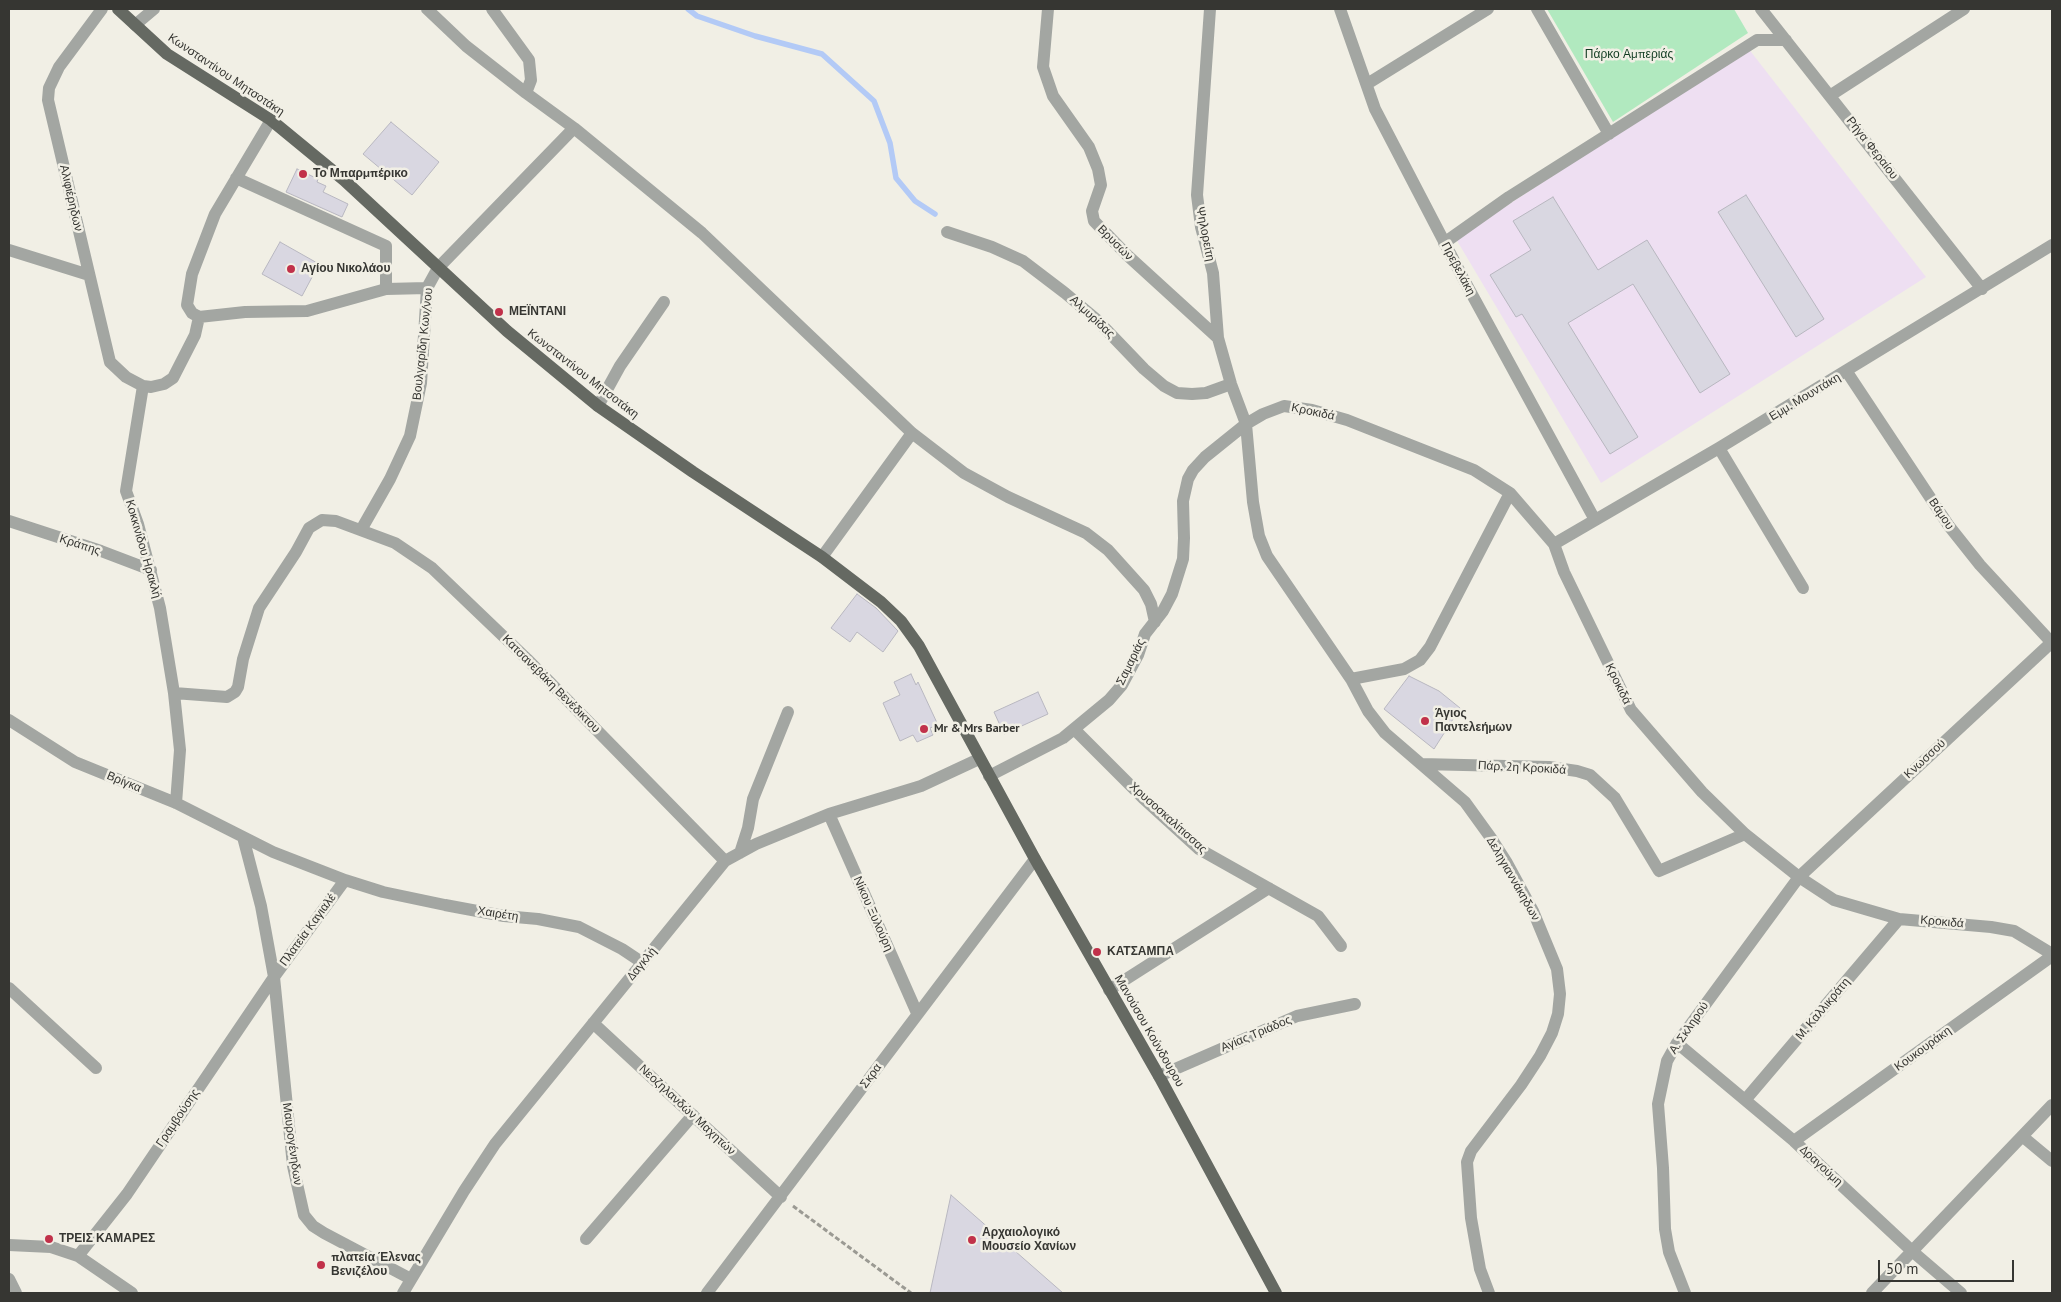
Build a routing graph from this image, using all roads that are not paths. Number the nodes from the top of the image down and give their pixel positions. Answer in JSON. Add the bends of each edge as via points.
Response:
{"nodes":[{"id":1,"x":102,"y":9,"type":"edge"},
{"id":2,"x":118,"y":9,"type":"edge"},
{"id":3,"x":154,"y":9,"type":"edge"},
{"id":4,"x":426,"y":9,"type":"edge"},
{"id":5,"x":492,"y":9,"type":"edge"},
{"id":6,"x":1048,"y":9,"type":"edge"},
{"id":7,"x":1210,"y":9,"type":"edge"},
{"id":8,"x":1340,"y":9,"type":"edge"},
{"id":9,"x":1488,"y":9,"type":"edge"},
{"id":10,"x":1537,"y":9,"type":"edge"},
{"id":11,"x":1761,"y":9,"type":"edge"},
{"id":12,"x":1964,"y":9,"type":"edge"},
{"id":13,"x":135,"y":25,"type":"junction"},
{"id":14,"x":1786,"y":40,"type":"junction"},
{"id":15,"x":1367,"y":84,"type":"junction"},
{"id":16,"x":526,"y":93,"type":"junction"},
{"id":17,"x":1831,"y":95,"type":"junction"},
{"id":18,"x":271,"y":120,"type":"junction"},
{"id":19,"x":574,"y":128,"type":"junction"},
{"id":20,"x":1609,"y":134,"type":"junction"},
{"id":21,"x":236,"y":178,"type":"junction"},
{"id":22,"x":948,"y":232,"type":"dead end"},
{"id":23,"x":1444,"y":243,"type":"junction"},
{"id":24,"x":2052,"y":245,"type":"edge"},
{"id":25,"x":9,"y":250,"type":"edge"},
{"id":26,"x":438,"y":268,"type":"junction"},
{"id":27,"x":89,"y":275,"type":"junction"},
{"id":28,"x":427,"y":288,"type":"junction"},
{"id":29,"x":386,"y":289,"type":"junction"},
{"id":30,"x":1982,"y":289,"type":"junction"},
{"id":31,"x":664,"y":302,"type":"dead end"},
{"id":32,"x":200,"y":317,"type":"junction"},
{"id":33,"x":1218,"y":338,"type":"junction"},
{"id":34,"x":1847,"y":372,"type":"junction"},
{"id":35,"x":1231,"y":384,"type":"junction"},
{"id":36,"x":143,"y":386,"type":"junction"},
{"id":37,"x":598,"y":406,"type":"junction"},
{"id":38,"x":1246,"y":424,"type":"junction"},
{"id":39,"x":912,"y":433,"type":"junction"},
{"id":40,"x":1720,"y":448,"type":"junction"},
{"id":41,"x":1510,"y":494,"type":"junction"},
{"id":42,"x":1595,"y":520,"type":"junction"},
{"id":43,"x":9,"y":521,"type":"edge"},
{"id":44,"x":361,"y":530,"type":"junction"},
{"id":45,"x":1554,"y":544,"type":"junction"},
{"id":46,"x":822,"y":557,"type":"junction"},
{"id":47,"x":151,"y":570,"type":"junction"},
{"id":48,"x":1803,"y":588,"type":"dead end"},
{"id":49,"x":1155,"y":622,"type":"junction"},
{"id":50,"x":2052,"y":642,"type":"edge"},
{"id":51,"x":1351,"y":679,"type":"junction"},
{"id":52,"x":174,"y":693,"type":"junction"},
{"id":53,"x":788,"y":712,"type":"dead end"},
{"id":54,"x":9,"y":720,"type":"edge"},
{"id":55,"x":1075,"y":730,"type":"junction"},
{"id":56,"x":979,"y":759,"type":"junction"},
{"id":57,"x":1421,"y":764,"type":"junction"},
{"id":58,"x":989,"y":776,"type":"junction"},
{"id":59,"x":176,"y":803,"type":"junction"},
{"id":60,"x":829,"y":814,"type":"junction"},
{"id":61,"x":1745,"y":834,"type":"junction"},
{"id":62,"x":243,"y":837,"type":"junction"},
{"id":63,"x":740,"y":853,"type":"junction"},
{"id":64,"x":1035,"y":859,"type":"junction"},
{"id":65,"x":725,"y":861,"type":"junction"},
{"id":66,"x":1799,"y":877,"type":"junction"},
{"id":67,"x":345,"y":880,"type":"junction"},
{"id":68,"x":1269,"y":888,"type":"junction"},
{"id":69,"x":1899,"y":919,"type":"junction"},
{"id":70,"x":1341,"y":946,"type":"dead end"},
{"id":71,"x":2052,"y":955,"type":"edge"},
{"id":72,"x":643,"y":963,"type":"junction"},
{"id":73,"x":274,"y":977,"type":"junction"},
{"id":74,"x":9,"y":988,"type":"edge"},
{"id":75,"x":1109,"y":990,"type":"junction"},
{"id":76,"x":1355,"y":1004,"type":"dead end"},
{"id":77,"x":917,"y":1013,"type":"junction"},
{"id":78,"x":593,"y":1023,"type":"junction"},
{"id":79,"x":1677,"y":1042,"type":"junction"},
{"id":80,"x":96,"y":1068,"type":"dead end"},
{"id":81,"x":1159,"y":1076,"type":"junction"},
{"id":82,"x":1746,"y":1099,"type":"junction"},
{"id":83,"x":2052,"y":1105,"type":"edge"},
{"id":84,"x":693,"y":1115,"type":"junction"},
{"id":85,"x":2022,"y":1136,"type":"junction"},
{"id":86,"x":1794,"y":1141,"type":"junction"},
{"id":87,"x":2052,"y":1161,"type":"edge"},
{"id":88,"x":781,"y":1197,"type":"junction"},
{"id":89,"x":586,"y":1239,"type":"dead end"},
{"id":90,"x":9,"y":1244,"type":"edge"},
{"id":91,"x":1912,"y":1250,"type":"junction"},
{"id":92,"x":78,"y":1256,"type":"junction"},
{"id":93,"x":9,"y":1279,"type":"edge"},
{"id":94,"x":411,"y":1279,"type":"junction"},
{"id":95,"x":16,"y":1293,"type":"edge"},
{"id":96,"x":132,"y":1293,"type":"edge"},
{"id":97,"x":403,"y":1293,"type":"edge"},
{"id":98,"x":707,"y":1293,"type":"edge"},
{"id":99,"x":1276,"y":1293,"type":"edge"},
{"id":100,"x":1489,"y":1293,"type":"edge"},
{"id":101,"x":1685,"y":1293,"type":"edge"},
{"id":102,"x":1872,"y":1293,"type":"edge"},
{"id":103,"x":1961,"y":1293,"type":"edge"}],
"edges":[{"from":1,"to":27,"type":"street","name":"Αλιφιέρηδων","via":[[59,67],[49,88],[48,100]]},
{"from":2,"to":13,"type":"main road","name":"Κωνσταντίνου Μητσοτάκη"},
{"from":3,"to":13,"type":"street"},
{"from":4,"to":16,"type":"street","via":[[466,46]]},
{"from":5,"to":16,"type":"street","via":[[529,60],[531,80]]},
{"from":6,"to":33,"type":"street","name":"Βρυσών","via":[[1043,67],[1053,96],[1089,147],[1098,168],[1101,185],[1092,211],[1094,221],[1126,255]]},
{"from":7,"to":33,"type":"street","name":"Ψηλορείτη","via":[[1197,194],[1201,227],[1213,274]]},
{"from":8,"to":15,"type":"street","name":"Πρεβελάκη"},
{"from":9,"to":15,"type":"street"},
{"from":10,"to":20,"type":"street"},
{"from":11,"to":14,"type":"street","name":"Ρήγα Φεραίου"},
{"from":12,"to":17,"type":"street"},
{"from":13,"to":18,"type":"main road","name":"Κωνσταντίνου Μητσοτάκη","via":[[166,54]]},
{"from":14,"to":17,"type":"street","name":"Ρήγα Φεραίου"},
{"from":14,"to":20,"type":"street","via":[[1757,40]]},
{"from":15,"to":23,"type":"street","name":"Πρεβελάκη","via":[[1375,109]]},
{"from":16,"to":19,"type":"street"},
{"from":17,"to":30,"type":"street","name":"Ρήγα Φεραίου"},
{"from":18,"to":21,"type":"street"},
{"from":18,"to":26,"type":"main road","name":"Κωνσταντίνου Μητσοτάκη","via":[[344,180]]},
{"from":19,"to":26,"type":"street","name":"Βουλγαρίδη Κων/νου"},
{"from":19,"to":39,"type":"street","via":[[702,232]]},
{"from":20,"to":23,"type":"street","via":[[1509,197]]},
{"from":21,"to":29,"type":"street","via":[[386,246]]},
{"from":21,"to":32,"type":"street","via":[[215,214],[192,274],[187,305]]},
{"from":22,"to":35,"type":"street","name":"Αλμυρίδας","via":[[1022,261],[1084,308],[1144,369],[1176,393],[1206,393]]},
{"from":23,"to":42,"type":"street","name":"Πρεβελάκη"},
{"from":24,"to":30,"type":"street","name":"Εμμ. Μουντάκη"},
{"from":25,"to":27,"type":"street"},
{"from":26,"to":28,"type":"street","name":"Βουλγαρίδη Κων/νου"},
{"from":26,"to":37,"type":"main road","name":"Κωνσταντίνου Μητσοτάκη","via":[[507,332]]},
{"from":27,"to":36,"type":"street","name":"Αλιφιέρηδων","via":[[110,362],[126,377]]},
{"from":28,"to":29,"type":"street"},
{"from":28,"to":44,"type":"street","name":"Βουλγαρίδη Κων/νου","via":[[421,383],[410,436]]},
{"from":29,"to":32,"type":"street","via":[[307,311]]},
{"from":30,"to":34,"type":"street","name":"Εμμ. Μουντάκη"},
{"from":31,"to":37,"type":"street","via":[[620,366]]},
{"from":32,"to":36,"type":"street","via":[[195,335],[173,378],[164,384]]},
{"from":33,"to":35,"type":"street","name":"Ψηλορείτη"},
{"from":34,"to":40,"type":"street","name":"Εμμ. Μουντάκη"},
{"from":34,"to":50,"type":"street","name":"Βάμου","via":[[1949,526],[1980,565]]},
{"from":35,"to":38,"type":"street","name":"Ψηλορείτη"},
{"from":36,"to":47,"type":"street","name":"Κοκκινίδου Ηρακλή","via":[[126,491]]},
{"from":37,"to":46,"type":"main road","name":"Κωνσταντίνου Μητσοτάκη"},
{"from":38,"to":41,"type":"street","name":"Κροκιδά","via":[[1284,406],[1312,410],[1347,420],[1474,470]]},
{"from":38,"to":49,"type":"street","name":"Σαμαριάς","via":[[1205,457],[1188,479],[1183,501],[1182,559],[1172,594]]},
{"from":38,"to":51,"type":"street","name":"Δεληγιαννάκηδων","via":[[1253,502],[1259,536],[1267,556]]},
{"from":39,"to":46,"type":"street"},
{"from":39,"to":49,"type":"street","via":[[964,472],[1008,497],[1086,533],[1108,550],[1144,590]]},
{"from":40,"to":42,"type":"street","name":"Εμμ. Μουντάκη"},
{"from":40,"to":48,"type":"street"},
{"from":41,"to":45,"type":"street","name":"Κροκιδά"},
{"from":41,"to":51,"type":"street","via":[[1430,648],[1420,660],[1404,669]]},
{"from":42,"to":45,"type":"street","name":"Εμμ. Μουντάκη"},
{"from":43,"to":47,"type":"street","name":"Κράπης"},
{"from":44,"to":52,"type":"street","via":[[322,520],[309,528],[259,608],[238,687],[232,695]]},
{"from":44,"to":65,"type":"street","name":"Κατσανεβάκη Βενέδικτου","via":[[395,543],[432,568],[527,659]]},
{"from":45,"to":61,"type":"street","name":"Κροκιδά","via":[[1564,572],[1631,710],[1702,792]]},
{"from":46,"to":56,"type":"main road","name":"Κωνσταντίνου Μητσοτάκη","via":[[901,621],[919,646]]},
{"from":47,"to":52,"type":"street","name":"Κοκκινίδου Ηρακλή"},
{"from":49,"to":55,"type":"street","name":"Σαμαριάς","via":[[1145,634],[1122,685]]},
{"from":50,"to":66,"type":"street","name":"Κνωσσού"},
{"from":51,"to":57,"type":"street","name":"Δεληγιαννάκηδων","via":[[1368,711],[1385,733]]},
{"from":52,"to":59,"type":"street","name":"Κοκκινίδου Ηρακλή","via":[[180,750]]},
{"from":53,"to":63,"type":"street","via":[[753,799]]},
{"from":54,"to":59,"type":"street","name":"Βρίγκα","via":[[75,762]]},
{"from":55,"to":58,"type":"street","name":"Σαμαριάς"},
{"from":55,"to":68,"type":"street","name":"Χρυσοσκαλίτισσας","via":[[1199,850]]},
{"from":56,"to":58,"type":"main road","name":"Μανούσου Κούνδουρου"},
{"from":56,"to":60,"type":"street","name":"Δαγκλή","via":[[921,786]]},
{"from":57,"to":61,"type":"street","name":"Πάρ. 2η Κροκιδά","via":[[1549,768],[1590,775],[1615,798],[1659,871]]},
{"from":57,"to":100,"type":"street","name":"Δεληγιαννάκηδων","via":[[1464,802],[1491,838],[1533,911],[1557,969],[1560,994],[1552,1034],[1521,1085],[1471,1151],[1467,1162],[1470,1218],[1480,1269]]},
{"from":58,"to":64,"type":"main road","name":"Μανούσου Κούνδουρου"},
{"from":59,"to":62,"type":"street","name":"Βρίγκα"},
{"from":60,"to":63,"type":"street","name":"Δαγκλή"},
{"from":60,"to":77,"type":"street","name":"Νίκου Ξυλούρη"},
{"from":61,"to":66,"type":"street","name":"Κροκιδά"},
{"from":62,"to":67,"type":"street","name":"Πλατεία Καγιαλέ"},
{"from":62,"to":73,"type":"street","name":"Πλατεία Καγιαλέ","via":[[261,906]]},
{"from":63,"to":65,"type":"street","name":"Δαγκλή"},
{"from":64,"to":75,"type":"main road","name":"Μανούσου Κούνδουρου"},
{"from":64,"to":77,"type":"street","name":"Σκρα"},
{"from":65,"to":72,"type":"street","name":"Δαγκλή"},
{"from":66,"to":69,"type":"street","name":"Κροκιδά","via":[[1834,900]]},
{"from":66,"to":79,"type":"street","name":"Α. Σκληρού"},
{"from":67,"to":72,"type":"street","name":"Χαιρέτη","via":[[383,892],[462,908],[579,927]]},
{"from":67,"to":73,"type":"street","name":"Πλατεία Καγιαλέ"},
{"from":68,"to":70,"type":"street","name":"Χρυσοσκαλίτισσας","via":[[1318,916]]},
{"from":68,"to":75,"type":"street"},
{"from":69,"to":71,"type":"street","name":"Κροκιδά","via":[[2014,931]]},
{"from":69,"to":82,"type":"street","name":"Μ. Καλλικράτη"},
{"from":71,"to":86,"type":"street","name":"Κουκουράκη"},
{"from":72,"to":78,"type":"street","name":"Δαγκλή"},
{"from":73,"to":92,"type":"street","name":"Γραμβούσης","via":[[127,1194]]},
{"from":73,"to":94,"type":"street","name":"Μαυρογένηδων","via":[[293,1166],[304,1215],[324,1232]]},
{"from":74,"to":80,"type":"street"},
{"from":75,"to":81,"type":"main road","name":"Μανούσου Κούνδουρου"},
{"from":76,"to":81,"type":"street","name":"Αγίας Τριάδος","via":[[1297,1016]]},
{"from":77,"to":88,"type":"street","name":"Σκρα"},
{"from":78,"to":84,"type":"street","name":"Νεοζηλανδών Μαχητών"},
{"from":78,"to":94,"type":"street","name":"Δαγκλή","via":[[495,1144]]},
{"from":79,"to":82,"type":"street","name":"Δραγούμη"},
{"from":79,"to":101,"type":"street","name":"Α. Σκληρού","via":[[1667,1061],[1658,1104],[1665,1229],[1669,1252]]},
{"from":81,"to":99,"type":"main road","name":"Μανούσου Κούνδουρου"},
{"from":82,"to":86,"type":"street","name":"Δραγούμη"},
{"from":83,"to":85,"type":"street"},
{"from":84,"to":88,"type":"street","name":"Νεοζηλανδών Μαχητών"},
{"from":84,"to":89,"type":"street"},
{"from":85,"to":87,"type":"street"},
{"from":85,"to":91,"type":"street"},
{"from":86,"to":91,"type":"street","name":"Δραγούμη"},
{"from":88,"to":98,"type":"street","name":"Σκρα"},
{"from":90,"to":92,"type":"street","via":[[51,1247]]},
{"from":91,"to":102,"type":"street"},
{"from":91,"to":103,"type":"street","name":"Δραγούμη"},
{"from":92,"to":96,"type":"street"},
{"from":93,"to":95,"type":"street"},
{"from":94,"to":97,"type":"street","name":"Δαγκλή"}]}
